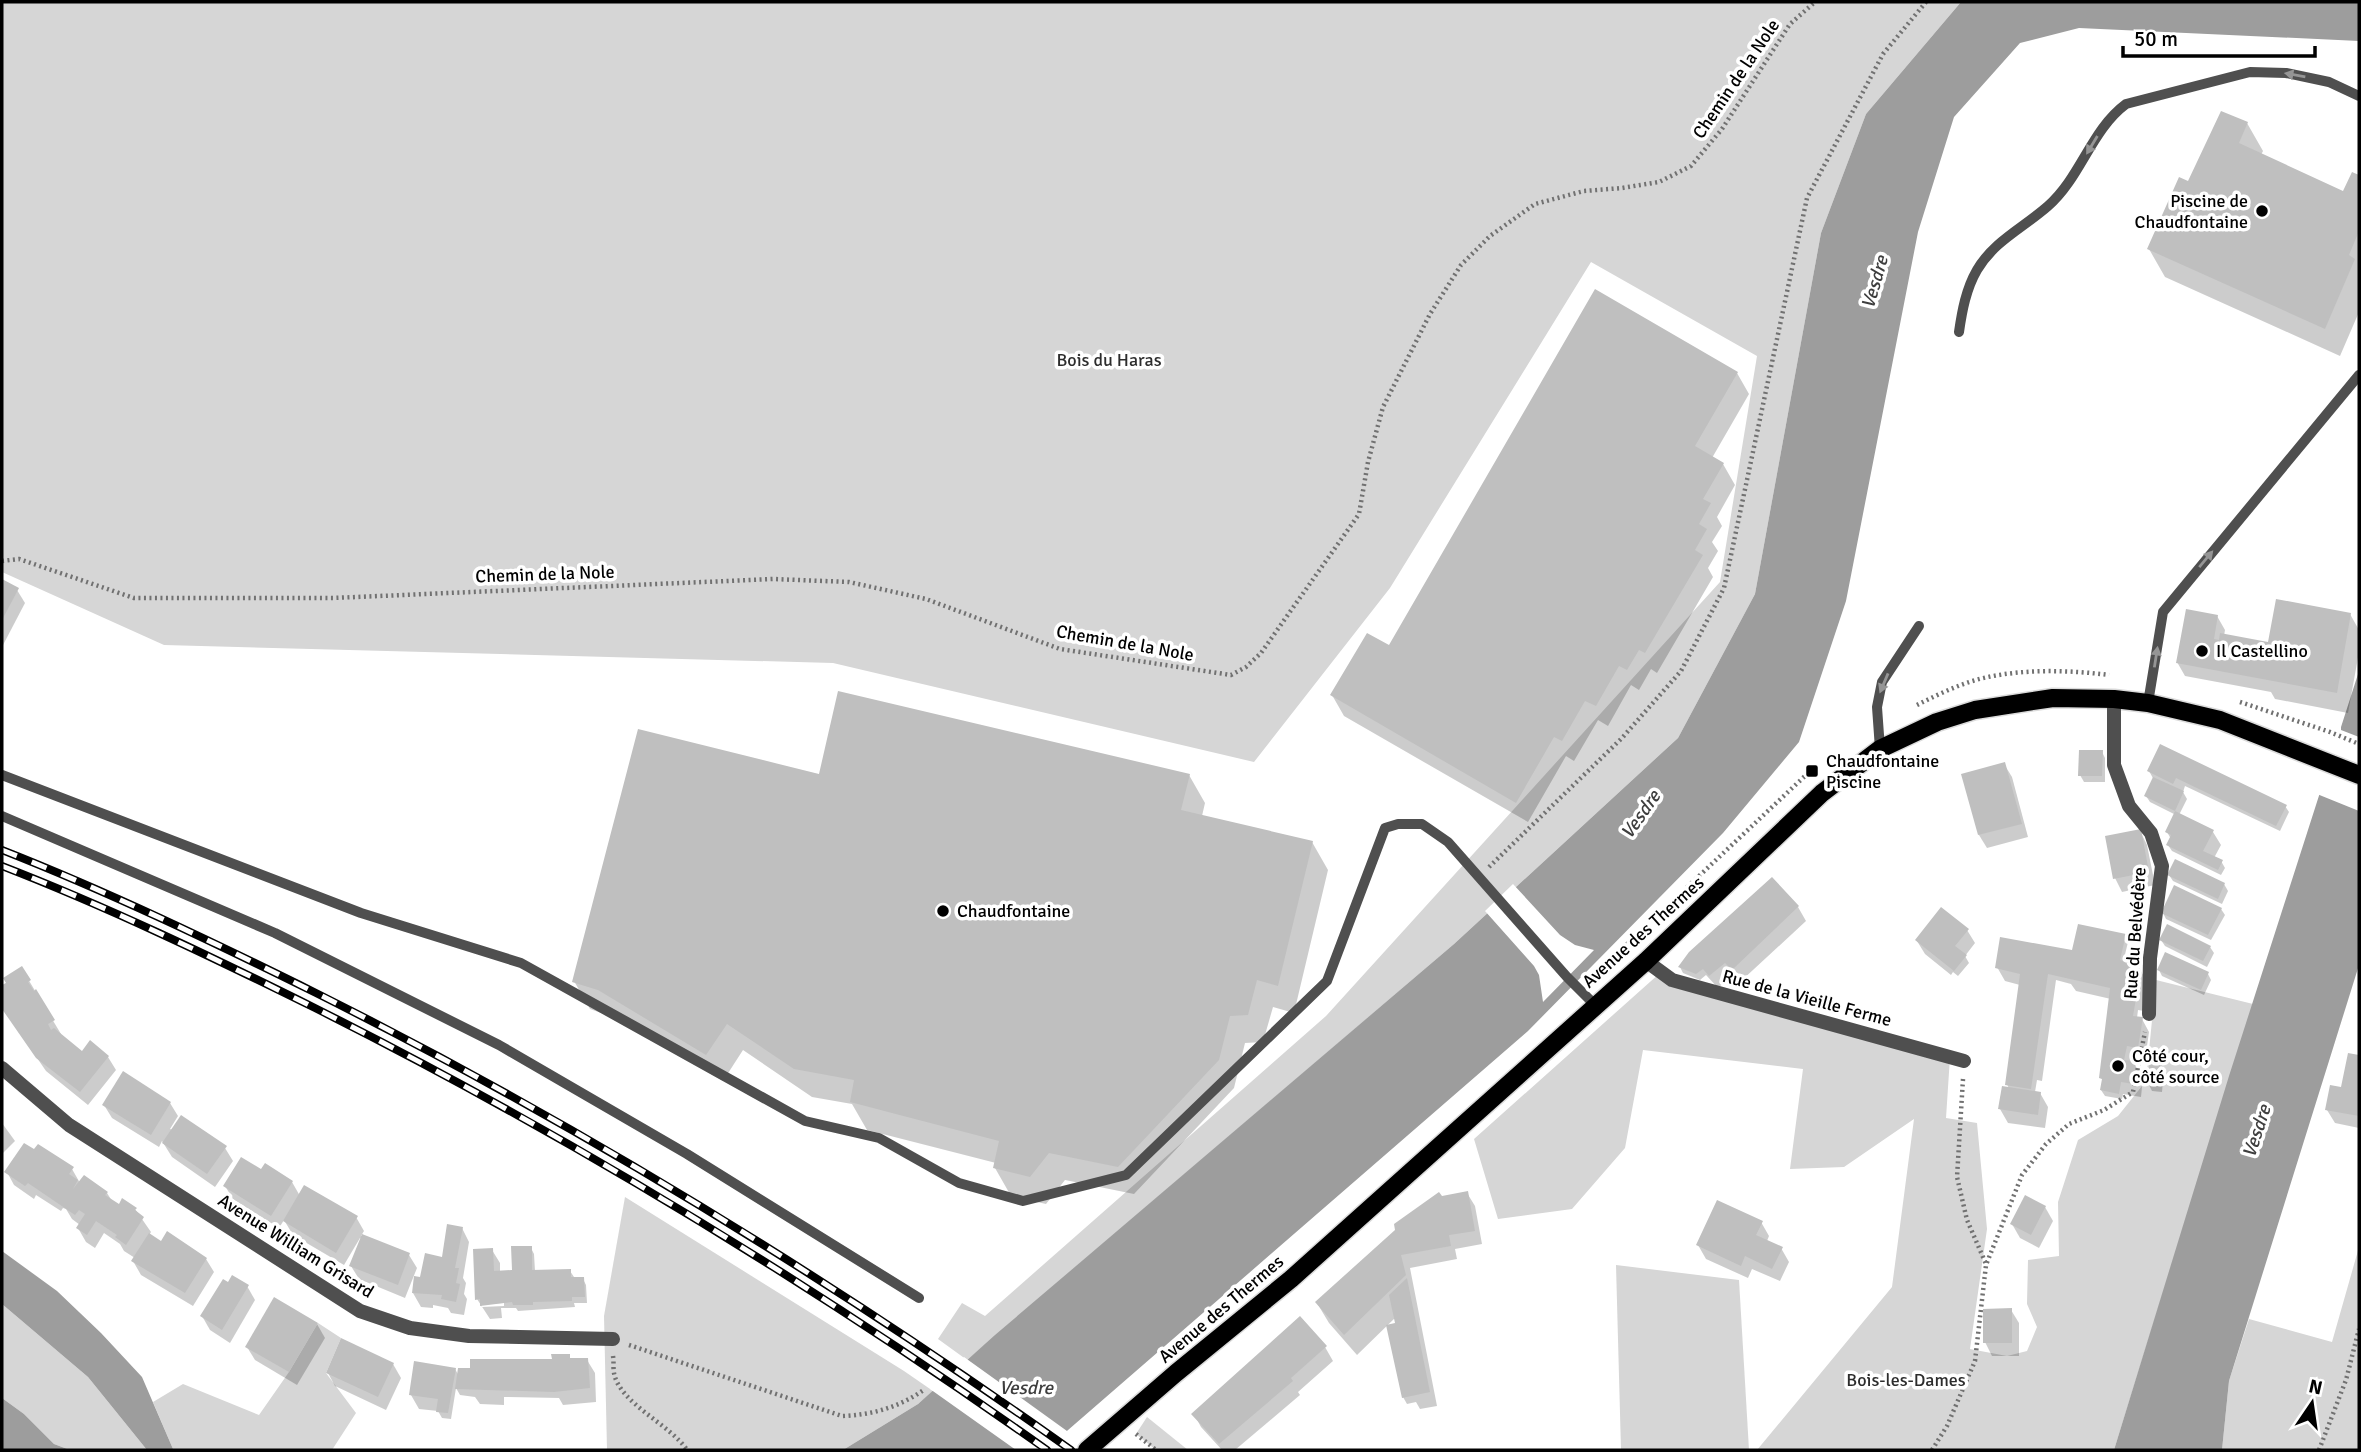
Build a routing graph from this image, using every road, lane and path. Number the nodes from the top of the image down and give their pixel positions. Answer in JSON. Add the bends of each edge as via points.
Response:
{"nodes":[{"id":1,"x":1815,"y":2,"type":"edge"},
{"id":2,"x":1926,"y":2,"type":"edge"},
{"id":3,"x":2359,"y":96,"type":"edge"},
{"id":4,"x":1959,"y":332,"type":"dead end"},
{"id":5,"x":2359,"y":375,"type":"edge"},
{"id":6,"x":2,"y":561,"type":"edge"},
{"id":7,"x":1919,"y":626,"type":"dead end"},
{"id":8,"x":2114,"y":699,"type":"junction"},
{"id":9,"x":2148,"y":703,"type":"junction"},
{"id":10,"x":2330,"y":732,"type":"dead end"},
{"id":11,"x":2359,"y":744,"type":"edge"},
{"id":12,"x":1880,"y":749,"type":"junction"},
{"id":13,"x":2,"y":775,"type":"edge"},
{"id":14,"x":2359,"y":775,"type":"edge"},
{"id":15,"x":1800,"y":780,"type":"dead end"},
{"id":16,"x":2,"y":816,"type":"edge"},
{"id":17,"x":1481,"y":878,"type":"junction"},
{"id":18,"x":1646,"y":961,"type":"junction"},
{"id":19,"x":1579,"y":989,"type":"junction"},
{"id":20,"x":1595,"y":1005,"type":"junction"},
{"id":21,"x":2149,"y":1014,"type":"joint"},
{"id":22,"x":1964,"y":1061,"type":"joint"},
{"id":23,"x":2,"y":1068,"type":"edge"},
{"id":24,"x":1986,"y":1265,"type":"junction"},
{"id":25,"x":919,"y":1298,"type":"dead end"},
{"id":26,"x":2359,"y":1329,"type":"edge"},
{"id":27,"x":613,"y":1339,"type":"junction"},
{"id":28,"x":925,"y":1389,"type":"dead end"},
{"id":29,"x":687,"y":1450,"type":"edge"},
{"id":30,"x":1087,"y":1450,"type":"edge"},
{"id":31,"x":1932,"y":1450,"type":"edge"},
{"id":32,"x":2319,"y":1450,"type":"edge"}],
"edges":[{"from":1,"to":6,"type":"path","name":"Chemin de la Nole","via":[[1790,24],[1722,129],[1692,166],[1658,182],[1584,191],[1535,204],[1490,236],[1461,265],[1430,314],[1383,407],[1359,514],[1261,653],[1231,675],[1060,649],[926,598],[849,582],[773,579],[333,598],[134,598],[19,559]]},
{"from":2,"to":17,"type":"path","via":[[1884,54],[1807,198],[1724,588],[1681,671],[1622,738]]},
{"from":3,"to":4,"type":"lane","one_way":true,"via":[[2329,82],[2286,73],[2250,72],[2126,104],[2111,115],[2078,170],[2050,205],[1995,245],[1976,271],[1964,301]]},
{"from":9,"to":5,"type":"lane","one_way":true,"via":[[2163,612]]},
{"from":7,"to":12,"type":"lane","one_way":true,"via":[[1882,682],[1877,707]]},
{"from":8,"to":9,"type":"main road","name":"Avenue des Thermes"},
{"from":8,"to":12,"type":"main road","name":"Avenue des Thermes","via":[[2053,698],[1975,710]]},
{"from":8,"to":21,"type":"street","name":"Rue du Belvédère","via":[[2113,765],[2129,806],[2151,833],[2162,866],[2150,958]]},
{"from":9,"to":14,"type":"main road","name":"Avenue des Thermes","via":[[2220,720]]},
{"from":10,"to":11,"type":"path"},
{"from":12,"to":18,"type":"main road","name":"Avenue des Thermes","via":[[1822,793]]},
{"from":13,"to":17,"type":"lane","via":[[361,913],[521,963],[805,1121],[879,1138],[959,1183],[1023,1201],[1126,1175],[1327,981],[1385,828],[1422,824],[1448,842]]},
{"from":15,"to":19,"type":"path"},
{"from":16,"to":25,"type":"lane","via":[[275,933],[499,1045],[687,1154]]},
{"from":17,"to":19,"type":"lane"},
{"from":18,"to":20,"type":"main road","name":"Avenue des Thermes"},
{"from":18,"to":22,"type":"street","name":"Rue de la Vieille Ferme","via":[[1672,980]]},
{"from":19,"to":20,"type":"lane"},
{"from":20,"to":30,"type":"main road","name":"Avenue des Thermes","via":[[1291,1279]]},
{"from":21,"to":24,"type":"path","via":[[2133,1092],[2069,1125],[2046,1144],[2022,1175]]},
{"from":22,"to":24,"type":"path","via":[[1957,1177],[1967,1220]]},
{"from":23,"to":27,"type":"street","name":"Avenue William Grisard","via":[[69,1125],[360,1311],[410,1328],[470,1336]]},
{"from":24,"to":31,"type":"path","via":[[1975,1362]]},
{"from":26,"to":32,"type":"path","via":[[2346,1380]]},
{"from":27,"to":28,"type":"path","via":[[842,1416],[862,1416],[907,1402]]},
{"from":27,"to":29,"type":"path","via":[[614,1376],[631,1401]]}]}
